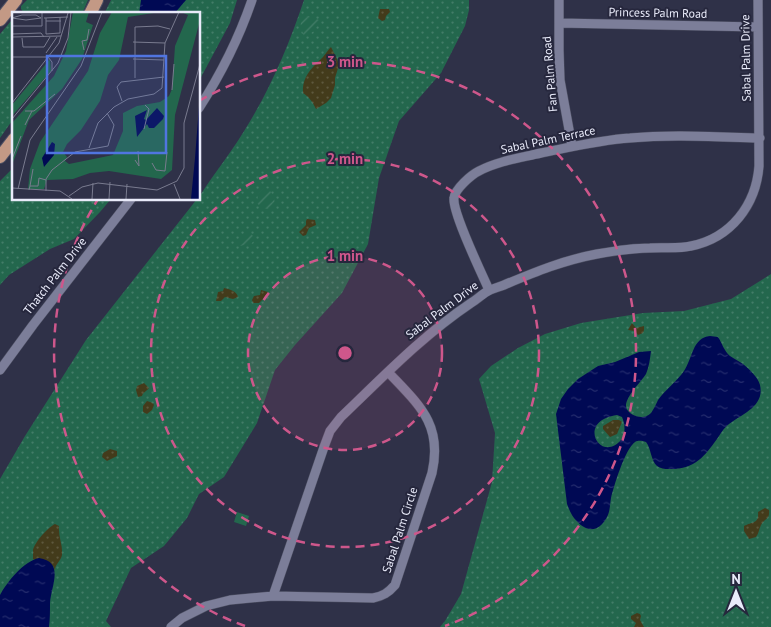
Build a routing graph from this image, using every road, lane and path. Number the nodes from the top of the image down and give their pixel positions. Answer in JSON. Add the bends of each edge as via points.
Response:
{"nodes":[{"id":1,"x":97,"y":0,"type":"edge"},
{"id":2,"x":252,"y":0,"type":"edge"},
{"id":3,"x":559,"y":0,"type":"edge"},
{"id":4,"x":758,"y":0,"type":"edge"},
{"id":5,"x":10,"y":7,"type":"edge"},
{"id":6,"x":91,"y":12,"type":"edge"},
{"id":7,"x":0,"y":20,"type":"edge"},
{"id":8,"x":559,"y":23,"type":"junction"},
{"id":9,"x":758,"y":27,"type":"junction"},
{"id":10,"x":200,"y":106,"type":"edge"},
{"id":11,"x":760,"y":138,"type":"junction"},
{"id":12,"x":12,"y":142,"type":"edge"},
{"id":13,"x":572,"y":146,"type":"junction"},
{"id":14,"x":0,"y":157,"type":"edge"},
{"id":15,"x":129,"y":200,"type":"edge"},
{"id":16,"x":489,"y":290,"type":"junction"},
{"id":17,"x":0,"y":370,"type":"edge"},
{"id":18,"x":388,"y":372,"type":"junction"},
{"id":19,"x":273,"y":596,"type":"junction"},
{"id":20,"x":171,"y":627,"type":"edge"}],
"edges":[{"from":1,"to":6,"type":"main road"},
{"from":2,"to":10,"type":"street","via":[[237,38]]},
{"from":3,"to":8,"type":"street","name":"Fan Palm Road"},
{"from":4,"to":9,"type":"street","name":"Sabal Palm Drive"},
{"from":5,"to":7,"type":"main road"},
{"from":8,"to":9,"type":"street","name":"Princess Palm Road"},
{"from":8,"to":13,"type":"street","name":"Fan Palm Road","via":[[560,80]]},
{"from":9,"to":11,"type":"street","name":"Sabal Palm Drive"},
{"from":11,"to":13,"type":"street","name":"Sabal Palm Terrace","via":[[661,136]]},
{"from":11,"to":16,"type":"street","name":"Sabal Palm Drive","via":[[758,174],[752,197],[735,223],[715,238],[685,247],[628,249],[579,258]]},
{"from":12,"to":14,"type":"main road"},
{"from":13,"to":16,"type":"street","name":"Sabal Palm Terrace","via":[[506,160],[478,171],[459,188],[454,199],[457,215]]},
{"from":15,"to":17,"type":"street","name":"Thatch Palm Drive"},
{"from":16,"to":18,"type":"street","name":"Sabal Palm Drive","via":[[432,331]]},
{"from":18,"to":19,"type":"street","name":"Sabal Palm Drive","via":[[341,417],[330,432]]},
{"from":18,"to":19,"type":"street","name":"Sabal Palm Circle","via":[[424,413],[432,429],[435,446],[432,473],[395,585],[389,592],[373,598]]},
{"from":19,"to":20,"type":"street","via":[[206,606]]}]}
